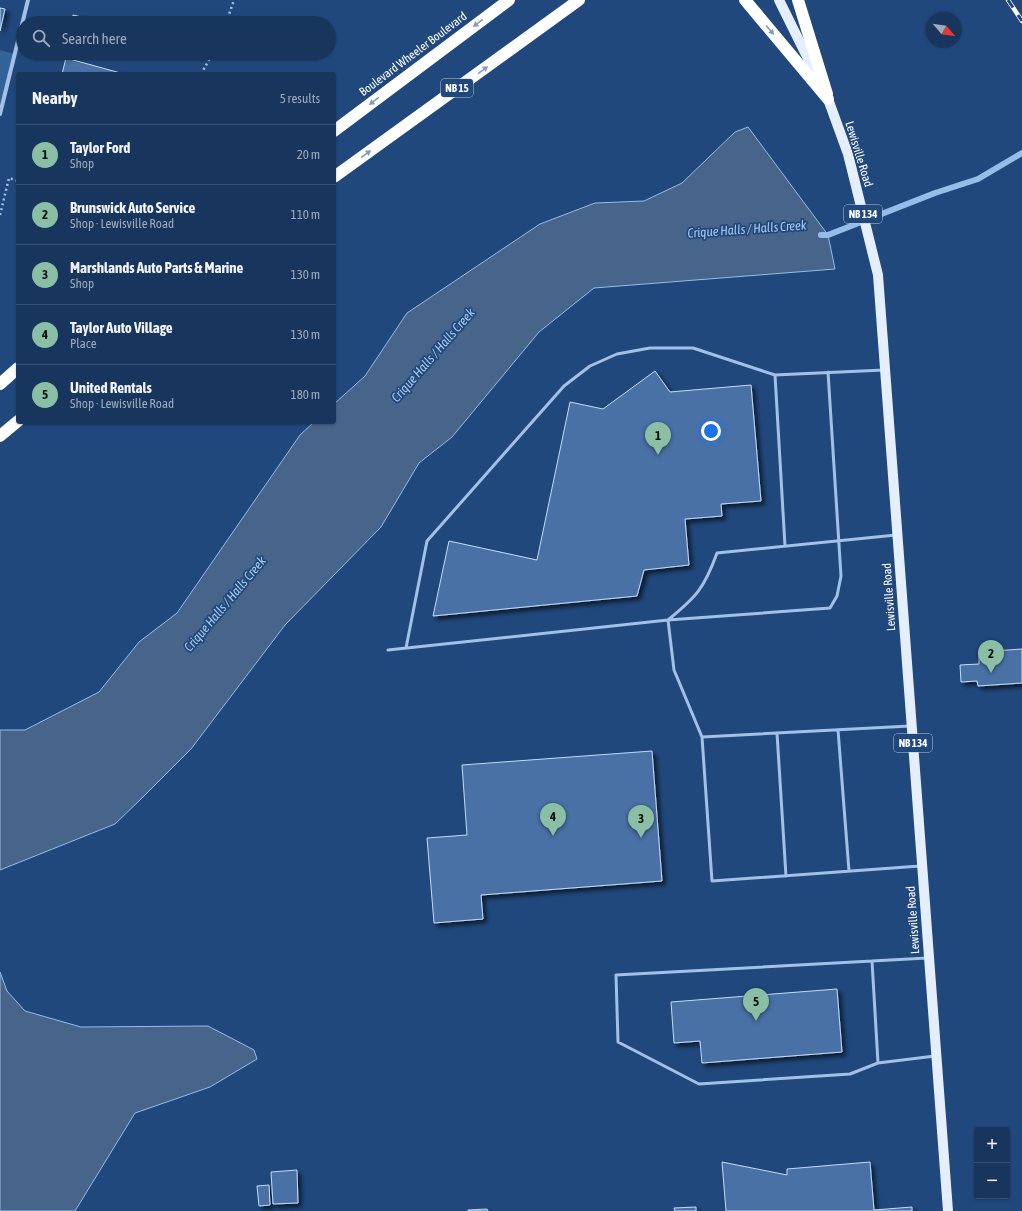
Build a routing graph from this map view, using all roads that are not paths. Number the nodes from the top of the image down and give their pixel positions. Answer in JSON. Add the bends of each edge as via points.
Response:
{"nodes":[{"id":1,"x":28,"y":0,"type":"edge"},
{"id":2,"x":509,"y":0,"type":"edge"},
{"id":3,"x":579,"y":0,"type":"edge"},
{"id":4,"x":745,"y":0,"type":"edge"},
{"id":5,"x":779,"y":0,"type":"edge"},
{"id":6,"x":798,"y":0,"type":"edge"},
{"id":7,"x":24,"y":16,"type":"edge"},
{"id":8,"x":16,"y":49,"type":"edge"},
{"id":9,"x":828,"y":99,"type":"junction"},
{"id":10,"x":0,"y":114,"type":"edge"},
{"id":11,"x":336,"y":130,"type":"edge"},
{"id":12,"x":336,"y":175,"type":"edge"},
{"id":13,"x":16,"y":370,"type":"edge"},
{"id":14,"x":886,"y":370,"type":"junction"},
{"id":15,"x":828,"y":372,"type":"junction"},
{"id":16,"x":775,"y":375,"type":"junction"},
{"id":17,"x":0,"y":384,"type":"edge"},
{"id":18,"x":16,"y":423,"type":"edge"},
{"id":19,"x":0,"y":436,"type":"edge"},
{"id":20,"x":898,"y":535,"type":"junction"},
{"id":21,"x":838,"y":541,"type":"junction"},
{"id":22,"x":785,"y":546,"type":"junction"},
{"id":23,"x":668,"y":620,"type":"junction"},
{"id":24,"x":406,"y":648,"type":"junction"},
{"id":25,"x":388,"y":650,"type":"dead end"},
{"id":26,"x":912,"y":726,"type":"junction"},
{"id":27,"x":838,"y":730,"type":"junction"},
{"id":28,"x":777,"y":733,"type":"junction"},
{"id":29,"x":702,"y":737,"type":"junction"},
{"id":30,"x":922,"y":866,"type":"junction"},
{"id":31,"x":849,"y":872,"type":"junction"},
{"id":32,"x":786,"y":876,"type":"junction"},
{"id":33,"x":929,"y":958,"type":"junction"},
{"id":34,"x":872,"y":961,"type":"junction"},
{"id":35,"x":936,"y":1056,"type":"junction"},
{"id":36,"x":878,"y":1063,"type":"junction"},
{"id":37,"x":948,"y":1211,"type":"edge"}],
"edges":[{"from":1,"to":7,"type":"street"},
{"from":2,"to":11,"type":"highway","name":"Boulevard Wheeler Boulevard","one_way":true},
{"from":12,"to":3,"type":"highway","number":"NB 15","one_way":true},
{"from":4,"to":9,"type":"highway","one_way":true},
{"from":5,"to":9,"type":"main road","name":"Lewisville Road","number":"NB 134"},
{"from":6,"to":9,"type":"highway"},
{"from":8,"to":10,"type":"street"},
{"from":9,"to":14,"type":"main road","name":"Lewisville Road","number":"NB 134","via":[[848,154],[878,275]]},
{"from":13,"to":17,"type":"highway"},
{"from":14,"to":15,"type":"lane"},
{"from":14,"to":20,"type":"main road","name":"Lewisville Road","number":"NB 134"},
{"from":15,"to":16,"type":"lane"},
{"from":15,"to":21,"type":"lane"},
{"from":16,"to":22,"type":"lane"},
{"from":16,"to":24,"type":"lane","via":[[693,348],[650,348],[617,354],[590,366],[564,386],[427,541]]},
{"from":18,"to":19,"type":"highway"},
{"from":20,"to":21,"type":"lane"},
{"from":20,"to":26,"type":"main road","name":"Lewisville Road","number":"NB 134"},
{"from":21,"to":22,"type":"lane"},
{"from":21,"to":23,"type":"lane","via":[[841,576],[837,596],[830,608]]},
{"from":22,"to":23,"type":"lane","via":[[717,553],[708,578],[694,599]]},
{"from":23,"to":24,"type":"lane"},
{"from":23,"to":29,"type":"lane","via":[[674,670]]},
{"from":24,"to":25,"type":"lane"},
{"from":26,"to":27,"type":"lane"},
{"from":26,"to":30,"type":"main road","name":"Lewisville Road","number":"NB 134"},
{"from":27,"to":28,"type":"lane"},
{"from":27,"to":31,"type":"lane"},
{"from":28,"to":29,"type":"lane"},
{"from":28,"to":32,"type":"lane"},
{"from":29,"to":32,"type":"lane","via":[[712,881]]},
{"from":30,"to":31,"type":"lane"},
{"from":30,"to":33,"type":"main road","name":"Lewisville Road","number":"NB 134"},
{"from":31,"to":32,"type":"lane"},
{"from":33,"to":34,"type":"lane"},
{"from":33,"to":35,"type":"main road","name":"Lewisville Road","number":"NB 134"},
{"from":34,"to":36,"type":"lane"},
{"from":34,"to":36,"type":"lane","via":[[616,975],[618,1042],[699,1084],[850,1074]]},
{"from":35,"to":36,"type":"lane"},
{"from":35,"to":37,"type":"main road","name":"Lewisville Road","number":"NB 134"}]}
